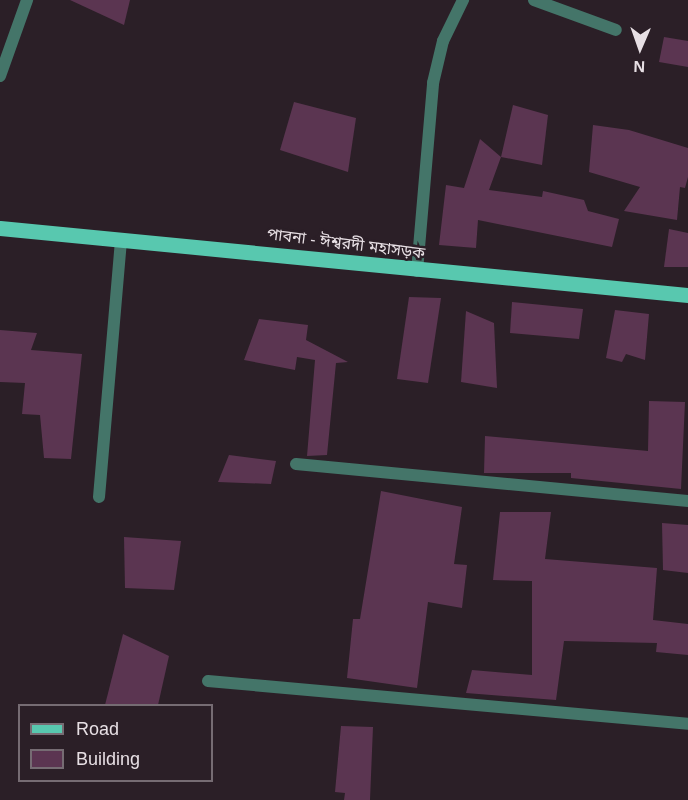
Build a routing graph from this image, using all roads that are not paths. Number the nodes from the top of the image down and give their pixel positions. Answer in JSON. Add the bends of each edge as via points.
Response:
{"nodes":[{"id":1,"x":27,"y":0,"type":"edge"},
{"id":2,"x":464,"y":0,"type":"edge"},
{"id":3,"x":534,"y":0,"type":"edge"},
{"id":4,"x":616,"y":30,"type":"dead end"},
{"id":5,"x":0,"y":76,"type":"edge"},
{"id":6,"x":0,"y":228,"type":"edge"},
{"id":7,"x":121,"y":241,"type":"junction"},
{"id":8,"x":417,"y":271,"type":"junction"},
{"id":9,"x":688,"y":295,"type":"edge"},
{"id":10,"x":296,"y":464,"type":"dead end"},
{"id":11,"x":99,"y":497,"type":"dead end"},
{"id":12,"x":688,"y":501,"type":"edge"},
{"id":13,"x":208,"y":681,"type":"dead end"},
{"id":14,"x":688,"y":724,"type":"edge"}],
"edges":[{"from":1,"to":5,"type":"street"},
{"from":2,"to":8,"type":"street","via":[[443,41],[433,83]]},
{"from":3,"to":4,"type":"street"},
{"from":6,"to":7,"type":"main road","name":"পাবনা - ঈশ্বরদী মহাসড়ক"},
{"from":7,"to":8,"type":"main road","name":"পাবনা - ঈশ্বরদী মহাসড়ক"},
{"from":7,"to":11,"type":"street"},
{"from":8,"to":9,"type":"main road","name":"পাবনা - ঈশ্বরদী মহাসড়ক"},
{"from":10,"to":12,"type":"street"},
{"from":13,"to":14,"type":"street"}]}
